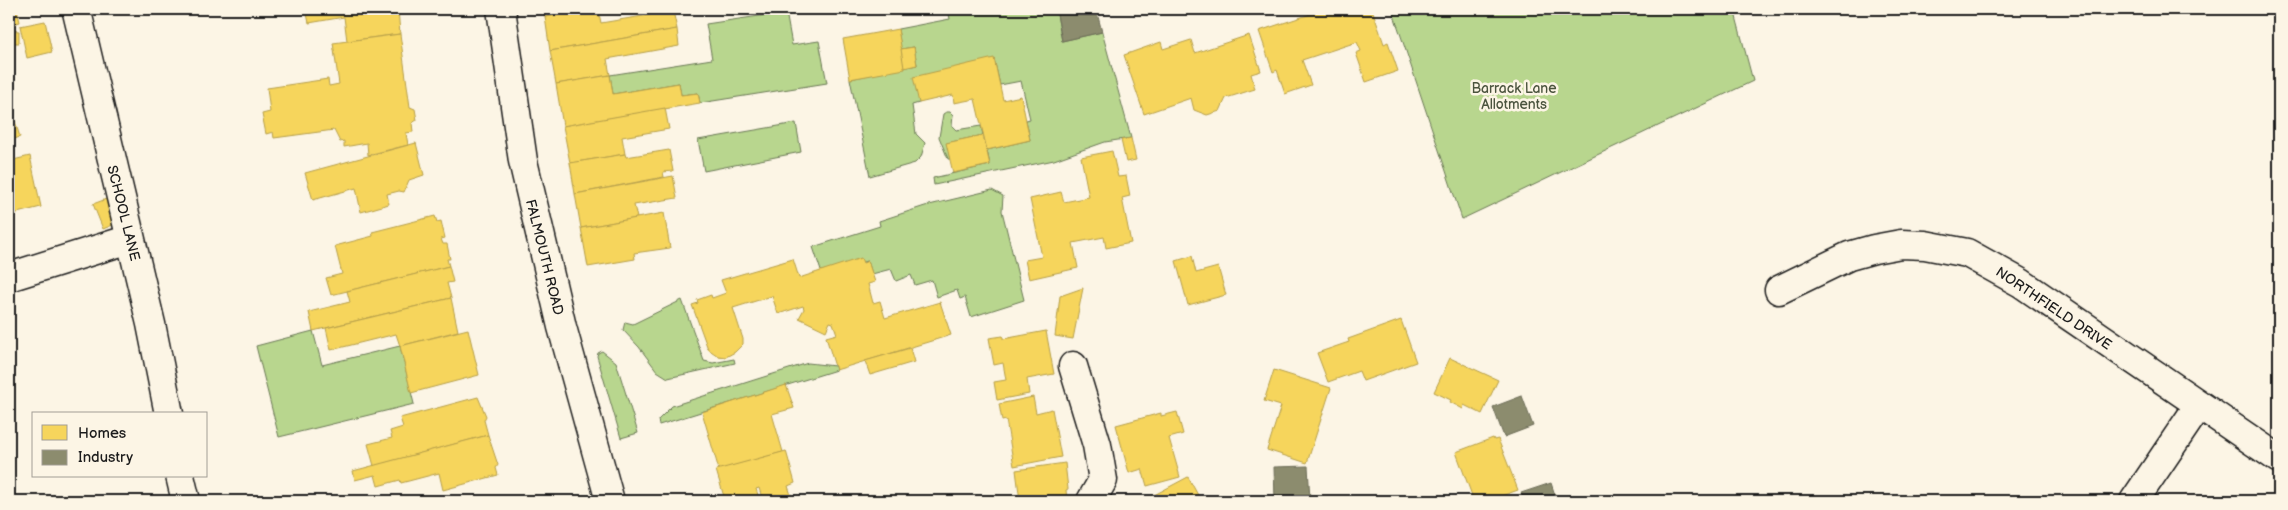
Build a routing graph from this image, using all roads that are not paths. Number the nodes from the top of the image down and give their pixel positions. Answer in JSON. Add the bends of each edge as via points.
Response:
{"nodes":[{"id":1,"x":501,"y":9,"type":"edge"},
{"id":2,"x":77,"y":12,"type":"dead end"},
{"id":3,"x":130,"y":239,"type":"junction"},
{"id":4,"x":9,"y":277,"type":"edge"},
{"id":5,"x":1779,"y":290,"type":"dead end"},
{"id":6,"x":1073,"y":366,"type":"dead end"},
{"id":7,"x":2199,"y":405,"type":"junction"},
{"id":8,"x":169,"y":412,"type":"edge"},
{"id":9,"x":2279,"y":459,"type":"edge"},
{"id":10,"x":180,"y":478,"type":"edge"},
{"id":11,"x":186,"y":501,"type":"edge"},
{"id":12,"x":610,"y":501,"type":"edge"},
{"id":13,"x":1091,"y":501,"type":"edge"},
{"id":14,"x":2134,"y":501,"type":"edge"}],
"edges":[{"from":1,"to":12,"type":"street","name":"FALMOUTH ROAD","via":[[523,161],[562,327]]},
{"from":2,"to":3,"type":"street","name":"SCHOOL LANE"},
{"from":3,"to":4,"type":"street"},
{"from":3,"to":8,"type":"street","name":"SCHOOL LANE"},
{"from":5,"to":7,"type":"street","name":"NORTHFIELD DRIVE","via":[[1849,256],[1874,249],[1901,244],[1925,245],[1967,253],[2021,283]]},
{"from":6,"to":13,"type":"street","via":[[1097,445],[1103,480]]},
{"from":7,"to":9,"type":"street","name":"NORTHFIELD DRIVE"},
{"from":7,"to":14,"type":"street"},
{"from":10,"to":11,"type":"street"}]}
